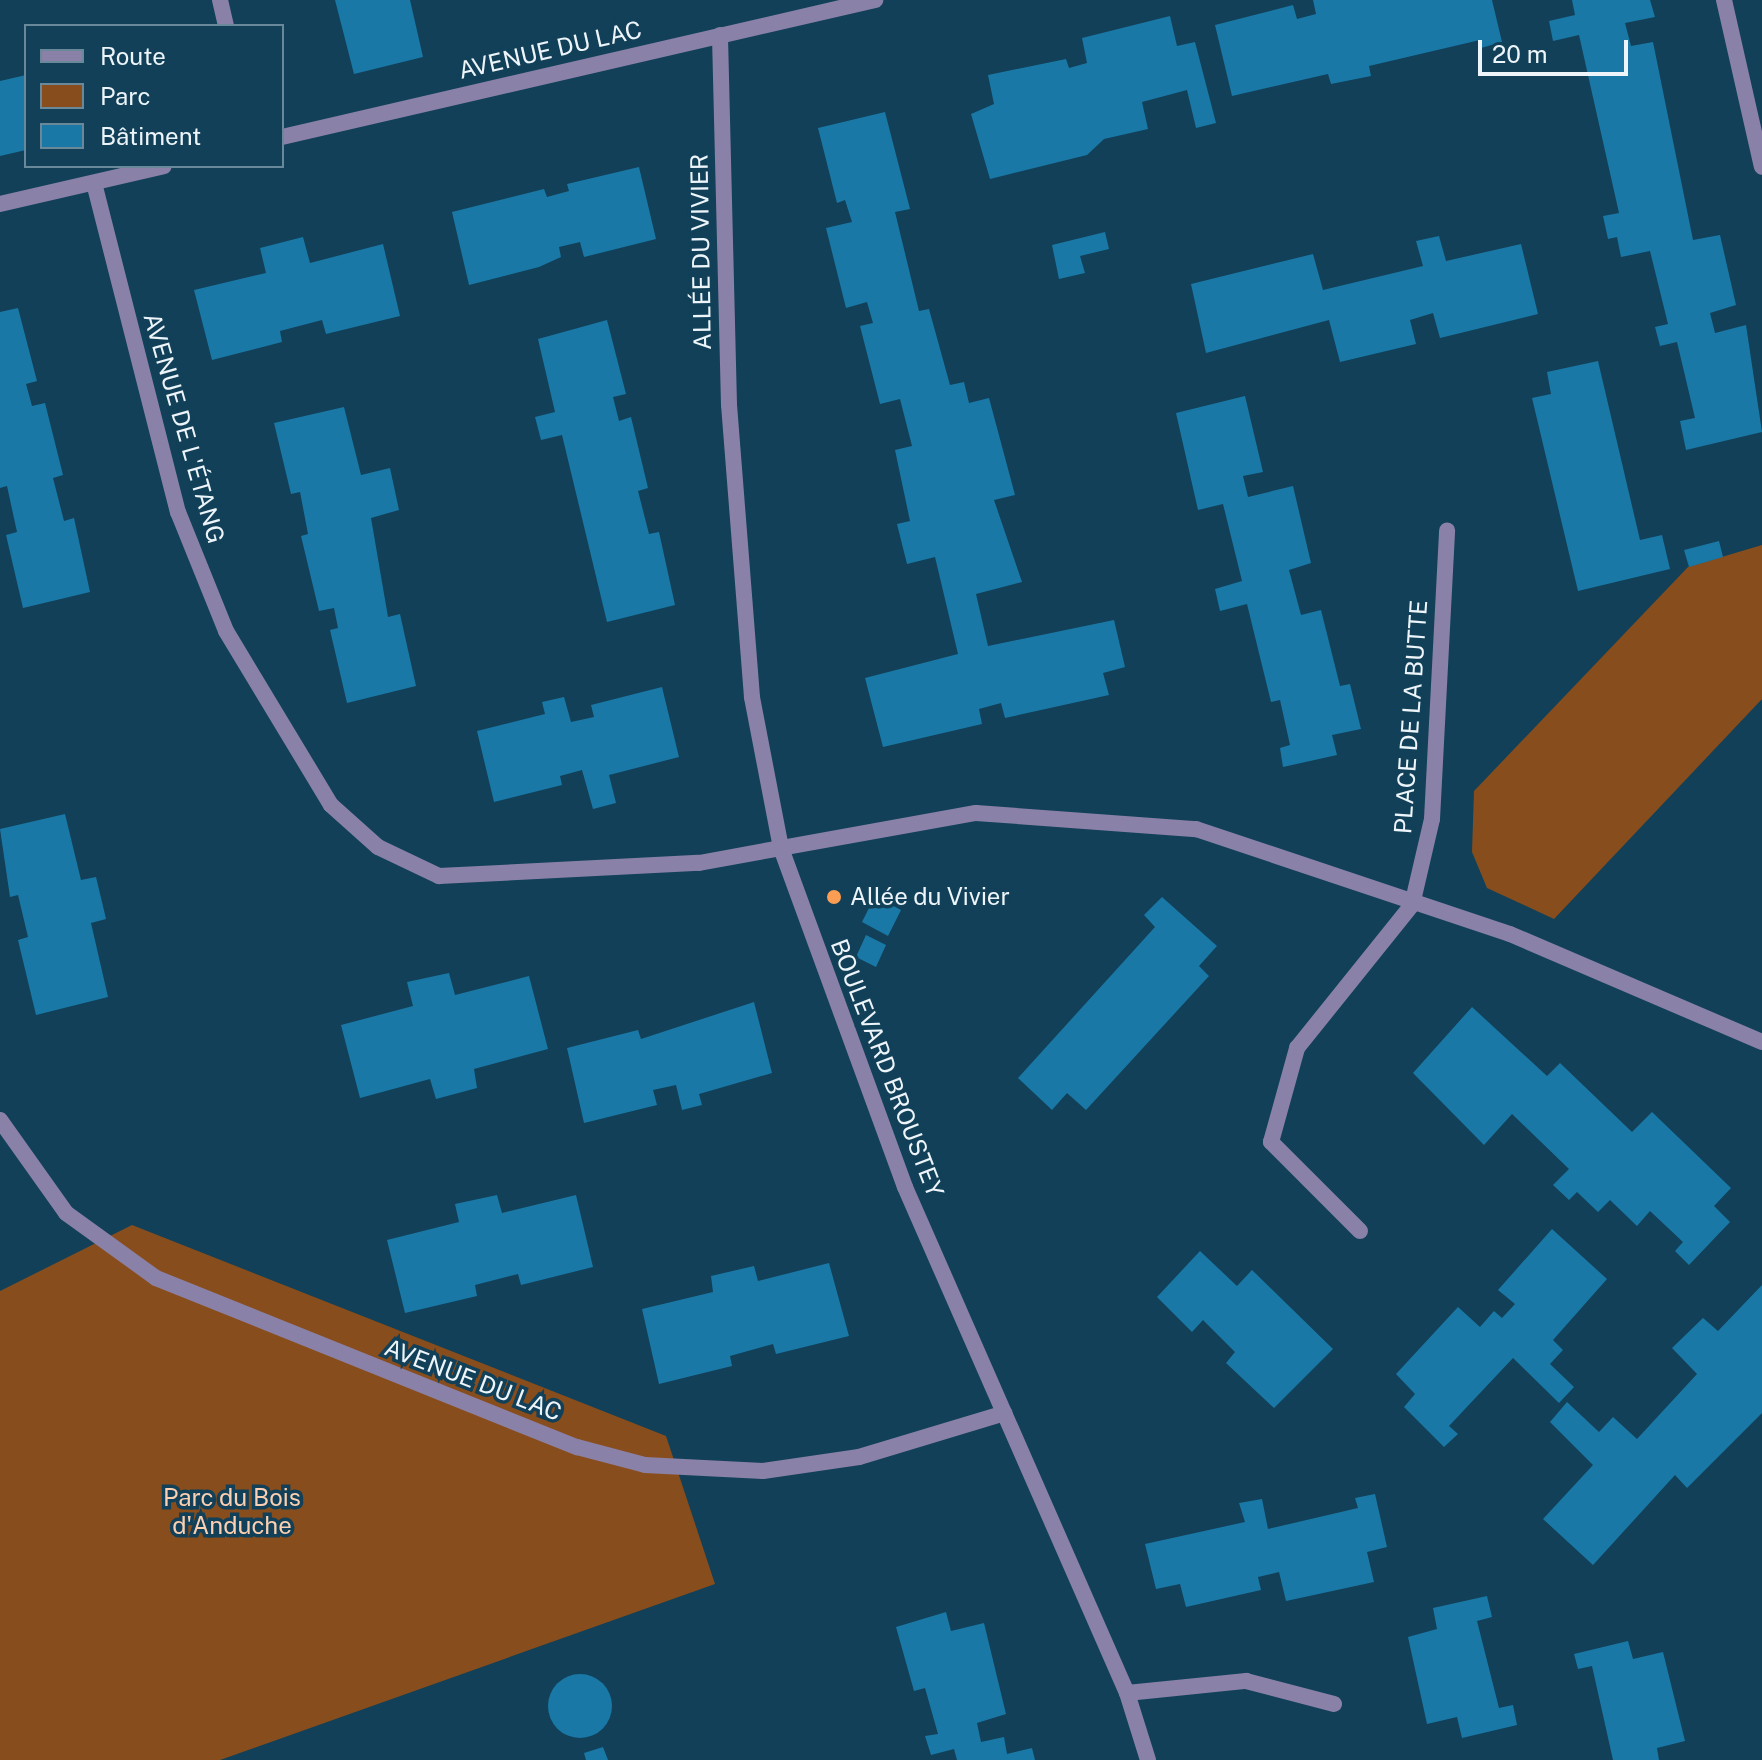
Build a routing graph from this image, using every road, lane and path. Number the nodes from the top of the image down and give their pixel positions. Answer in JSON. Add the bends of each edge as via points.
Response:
{"nodes":[{"id":1,"x":220,"y":0,"type":"edge"},
{"id":2,"x":875,"y":0,"type":"edge"},
{"id":3,"x":1724,"y":0,"type":"edge"},
{"id":4,"x":226,"y":24,"type":"edge"},
{"id":5,"x":720,"y":35,"type":"junction"},
{"id":6,"x":284,"y":137,"type":"edge"},
{"id":7,"x":1762,"y":167,"type":"edge"},
{"id":8,"x":156,"y":168,"type":"edge"},
{"id":9,"x":94,"y":183,"type":"junction"},
{"id":10,"x":0,"y":204,"type":"edge"},
{"id":11,"x":1447,"y":530,"type":"dead end"},
{"id":12,"x":781,"y":848,"type":"junction"},
{"id":13,"x":1412,"y":905,"type":"junction"},
{"id":14,"x":1762,"y":1042,"type":"edge"},
{"id":15,"x":0,"y":1120,"type":"edge"},
{"id":16,"x":1360,"y":1231,"type":"dead end"},
{"id":17,"x":1005,"y":1413,"type":"junction"},
{"id":18,"x":1127,"y":1693,"type":"junction"},
{"id":19,"x":1334,"y":1704,"type":"dead end"},
{"id":20,"x":1148,"y":1760,"type":"edge"}],
"edges":[{"from":1,"to":4,"type":"street"},
{"from":2,"to":5,"type":"street","name":"AVENUE DU LAC"},
{"from":3,"to":7,"type":"street"},
{"from":5,"to":6,"type":"street","name":"AVENUE DU LAC"},
{"from":5,"to":12,"type":"street","name":"ALLÉE DU VIVIER","via":[[729,405],[752,697]]},
{"from":8,"to":9,"type":"street"},
{"from":9,"to":10,"type":"street"},
{"from":9,"to":12,"type":"street","name":"AVENUE DE L'ÉTANG","via":[[178,512],[226,631],[331,805],[378,847],[439,876],[699,863]]},
{"from":11,"to":13,"type":"street","name":"PLACE DE LA BUTTE","via":[[1432,819]]},
{"from":12,"to":13,"type":"street","via":[[976,813],[1196,829]]},
{"from":12,"to":17,"type":"street","name":"BOULEVARD BROUSTEY","via":[[905,1187]]},
{"from":13,"to":14,"type":"street","via":[[1510,934]]},
{"from":13,"to":16,"type":"street","via":[[1297,1048],[1271,1142]]},
{"from":15,"to":17,"type":"street","name":"AVENUE DU LAC","via":[[66,1213],[156,1278],[577,1447],[645,1465],[763,1471],[859,1457]]},
{"from":17,"to":18,"type":"street","name":"BOULEVARD BROUSTEY"},
{"from":18,"to":19,"type":"street","via":[[1246,1681]]},
{"from":18,"to":20,"type":"street","name":"BOULEVARD BROUSTEY"}]}
